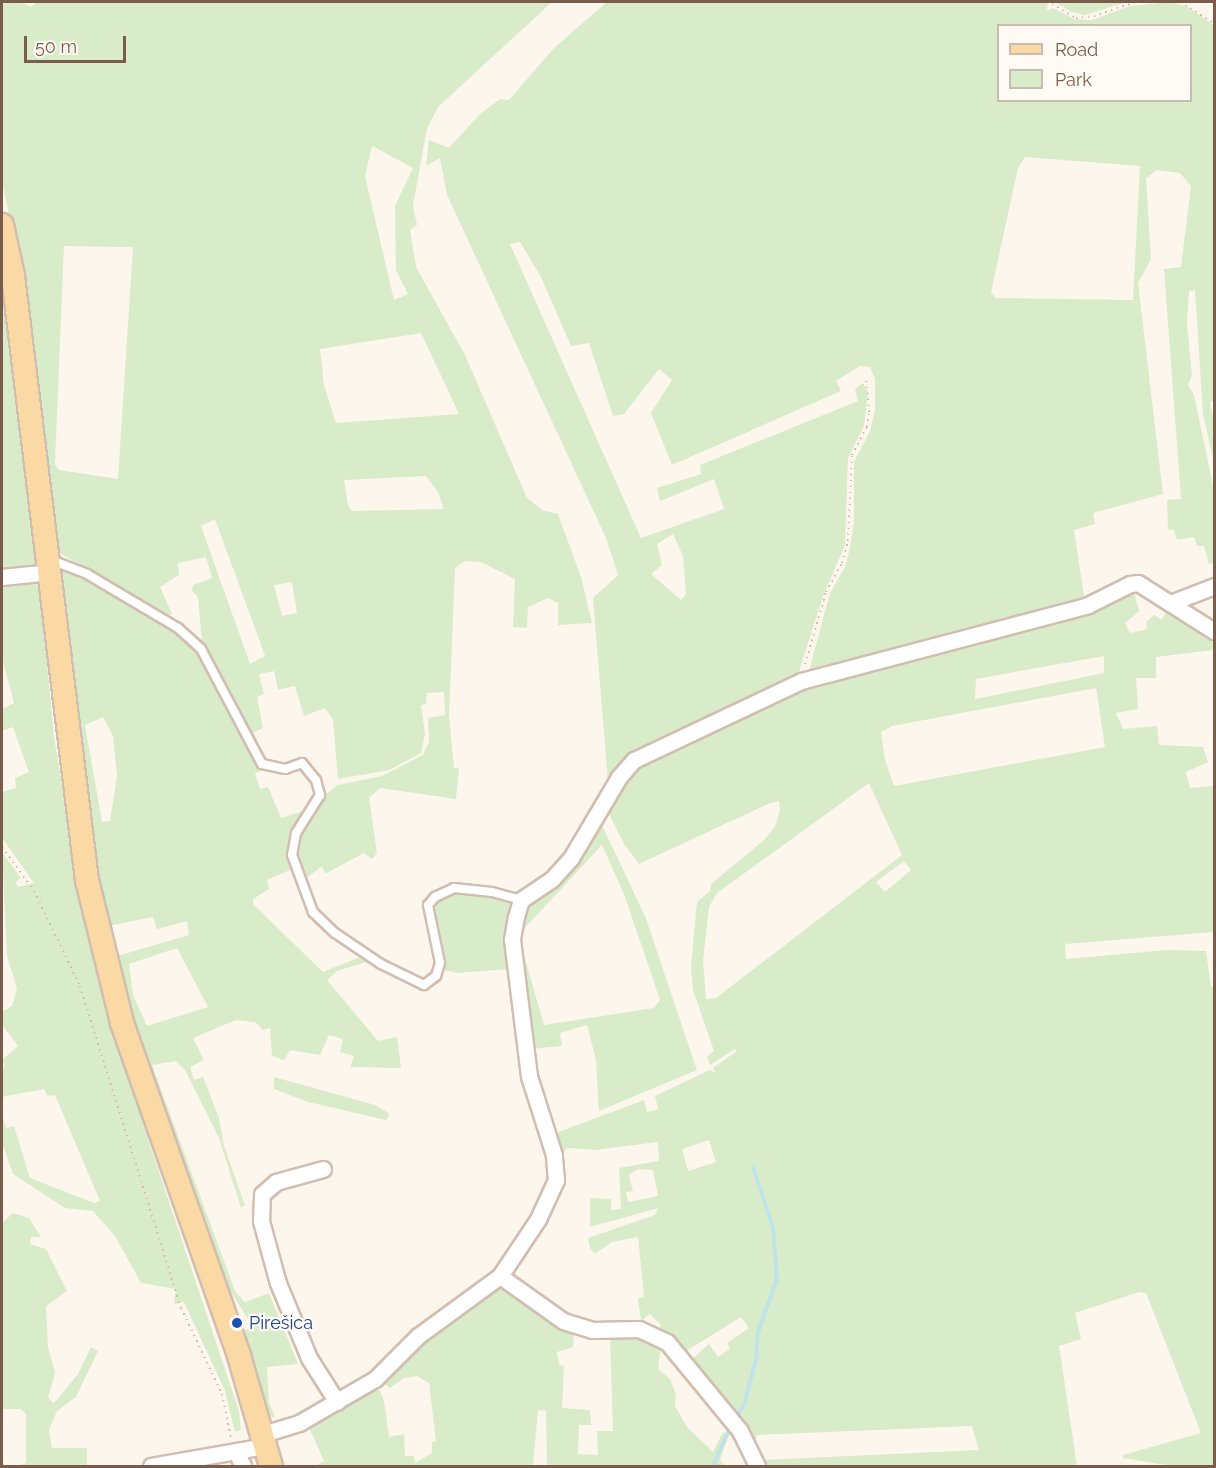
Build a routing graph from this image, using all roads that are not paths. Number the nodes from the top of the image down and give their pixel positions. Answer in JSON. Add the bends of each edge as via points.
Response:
{"nodes":[{"id":1,"x":2,"y":225,"type":"edge"},
{"id":2,"x":50,"y":566,"type":"junction"},
{"id":3,"x":2,"y":578,"type":"edge"},
{"id":4,"x":1215,"y":585,"type":"edge"},
{"id":5,"x":1170,"y":603,"type":"junction"},
{"id":6,"x":1215,"y":631,"type":"edge"},
{"id":7,"x":520,"y":900,"type":"junction"},
{"id":8,"x":323,"y":1169,"type":"dead end"},
{"id":9,"x":500,"y":1276,"type":"junction"},
{"id":10,"x":337,"y":1402,"type":"junction"},
{"id":11,"x":266,"y":1449,"type":"edge"},
{"id":12,"x":240,"y":1459,"type":"edge"},
{"id":13,"x":151,"y":1467,"type":"edge"},
{"id":14,"x":757,"y":1467,"type":"edge"}],
"edges":[{"from":1,"to":2,"type":"main road","via":[[13,276]]},
{"from":2,"to":3,"type":"street"},
{"from":2,"to":7,"type":"lane","via":[[87,574],[178,628],[201,649],[262,764],[285,769],[302,763],[316,780],[320,795],[296,833],[292,855],[313,912],[335,933],[381,964],[424,985],[435,976],[440,963],[428,905],[435,897],[453,888]]},
{"from":2,"to":11,"type":"main road","via":[[87,880],[122,1023],[239,1356]]},
{"from":4,"to":5,"type":"street"},
{"from":5,"to":6,"type":"street"},
{"from":5,"to":7,"type":"street","via":[[1138,583],[1130,584],[1088,605],[801,681],[634,760],[618,777],[571,858],[552,879]]},
{"from":7,"to":9,"type":"street","via":[[512,939],[520,1013],[529,1076],[554,1155],[556,1180],[526,1238]]},
{"from":8,"to":10,"type":"street","via":[[276,1182],[262,1194],[261,1221],[279,1283],[309,1358]]},
{"from":9,"to":10,"type":"street","via":[[418,1336],[375,1379]]},
{"from":9,"to":14,"type":"street","via":[[563,1321],[592,1330],[639,1329],[667,1342],[740,1431]]},
{"from":10,"to":11,"type":"street","via":[[299,1423]]},
{"from":11,"to":12,"type":"street"},
{"from":12,"to":13,"type":"street"}]}
